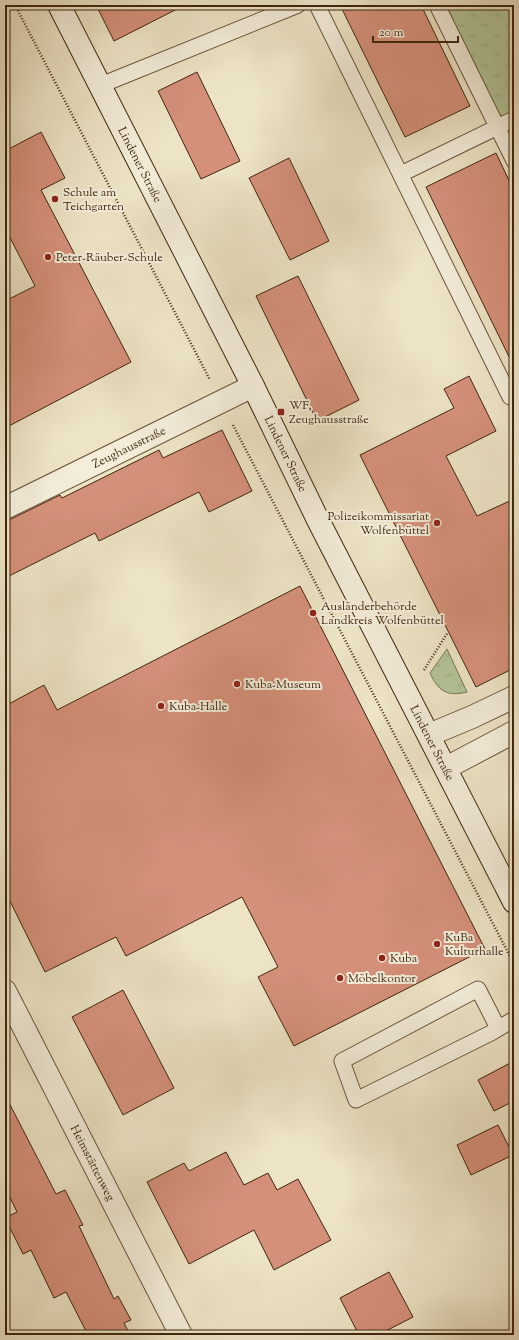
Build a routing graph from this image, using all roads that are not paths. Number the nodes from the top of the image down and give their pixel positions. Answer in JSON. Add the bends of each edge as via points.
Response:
{"nodes":[{"id":1,"x":59,"y":5,"type":"edge"},
{"id":2,"x":298,"y":5,"type":"edge"},
{"id":3,"x":317,"y":5,"type":"edge"},
{"id":4,"x":437,"y":5,"type":"edge"},
{"id":5,"x":100,"y":85,"type":"junction"},
{"id":6,"x":514,"y":119,"type":"edge"},
{"id":7,"x":497,"y":127,"type":"junction"},
{"id":8,"x":514,"y":161,"type":"edge"},
{"id":9,"x":401,"y":174,"type":"junction"},
{"id":10,"x":253,"y":386,"type":"junction"},
{"id":11,"x":514,"y":395,"type":"edge"},
{"id":12,"x":5,"y":508,"type":"edge"},
{"id":13,"x":514,"y":697,"type":"edge"},
{"id":14,"x":514,"y":732,"type":"edge"},
{"id":15,"x":429,"y":735,"type":"junction"},
{"id":16,"x":446,"y":768,"type":"junction"},
{"id":17,"x":514,"y":902,"type":"edge"},
{"id":18,"x":5,"y":991,"type":"edge"},
{"id":19,"x":514,"y":1019,"type":"edge"},
{"id":20,"x":498,"y":1028,"type":"junction"},
{"id":21,"x":181,"y":1335,"type":"edge"}],
"edges":[{"from":1,"to":5,"type":"main road","name":"Lindener Straße"},
{"from":2,"to":5,"type":"lane"},
{"from":3,"to":9,"type":"lane"},
{"from":4,"to":7,"type":"lane"},
{"from":5,"to":10,"type":"main road","name":"Lindener Straße"},
{"from":6,"to":7,"type":"lane"},
{"from":7,"to":8,"type":"lane"},
{"from":7,"to":9,"type":"lane"},
{"from":9,"to":11,"type":"lane","via":[[510,397]]},
{"from":10,"to":12,"type":"main road","name":"Zeughausstraße"},
{"from":10,"to":15,"type":"main road","name":"Lindener Straße","via":[[319,522]]},
{"from":13,"to":15,"type":"main road"},
{"from":14,"to":16,"type":"main road"},
{"from":15,"to":16,"type":"main road","name":"Lindener Straße"},
{"from":16,"to":17,"type":"main road","name":"Lindener Straße"},
{"from":18,"to":21,"type":"main road","name":"Heimstättenweg"},
{"from":19,"to":20,"type":"lane"},
{"from":20,"to":20,"type":"lane","via":[[356,1100],[342,1061],[478,989]]}]}
